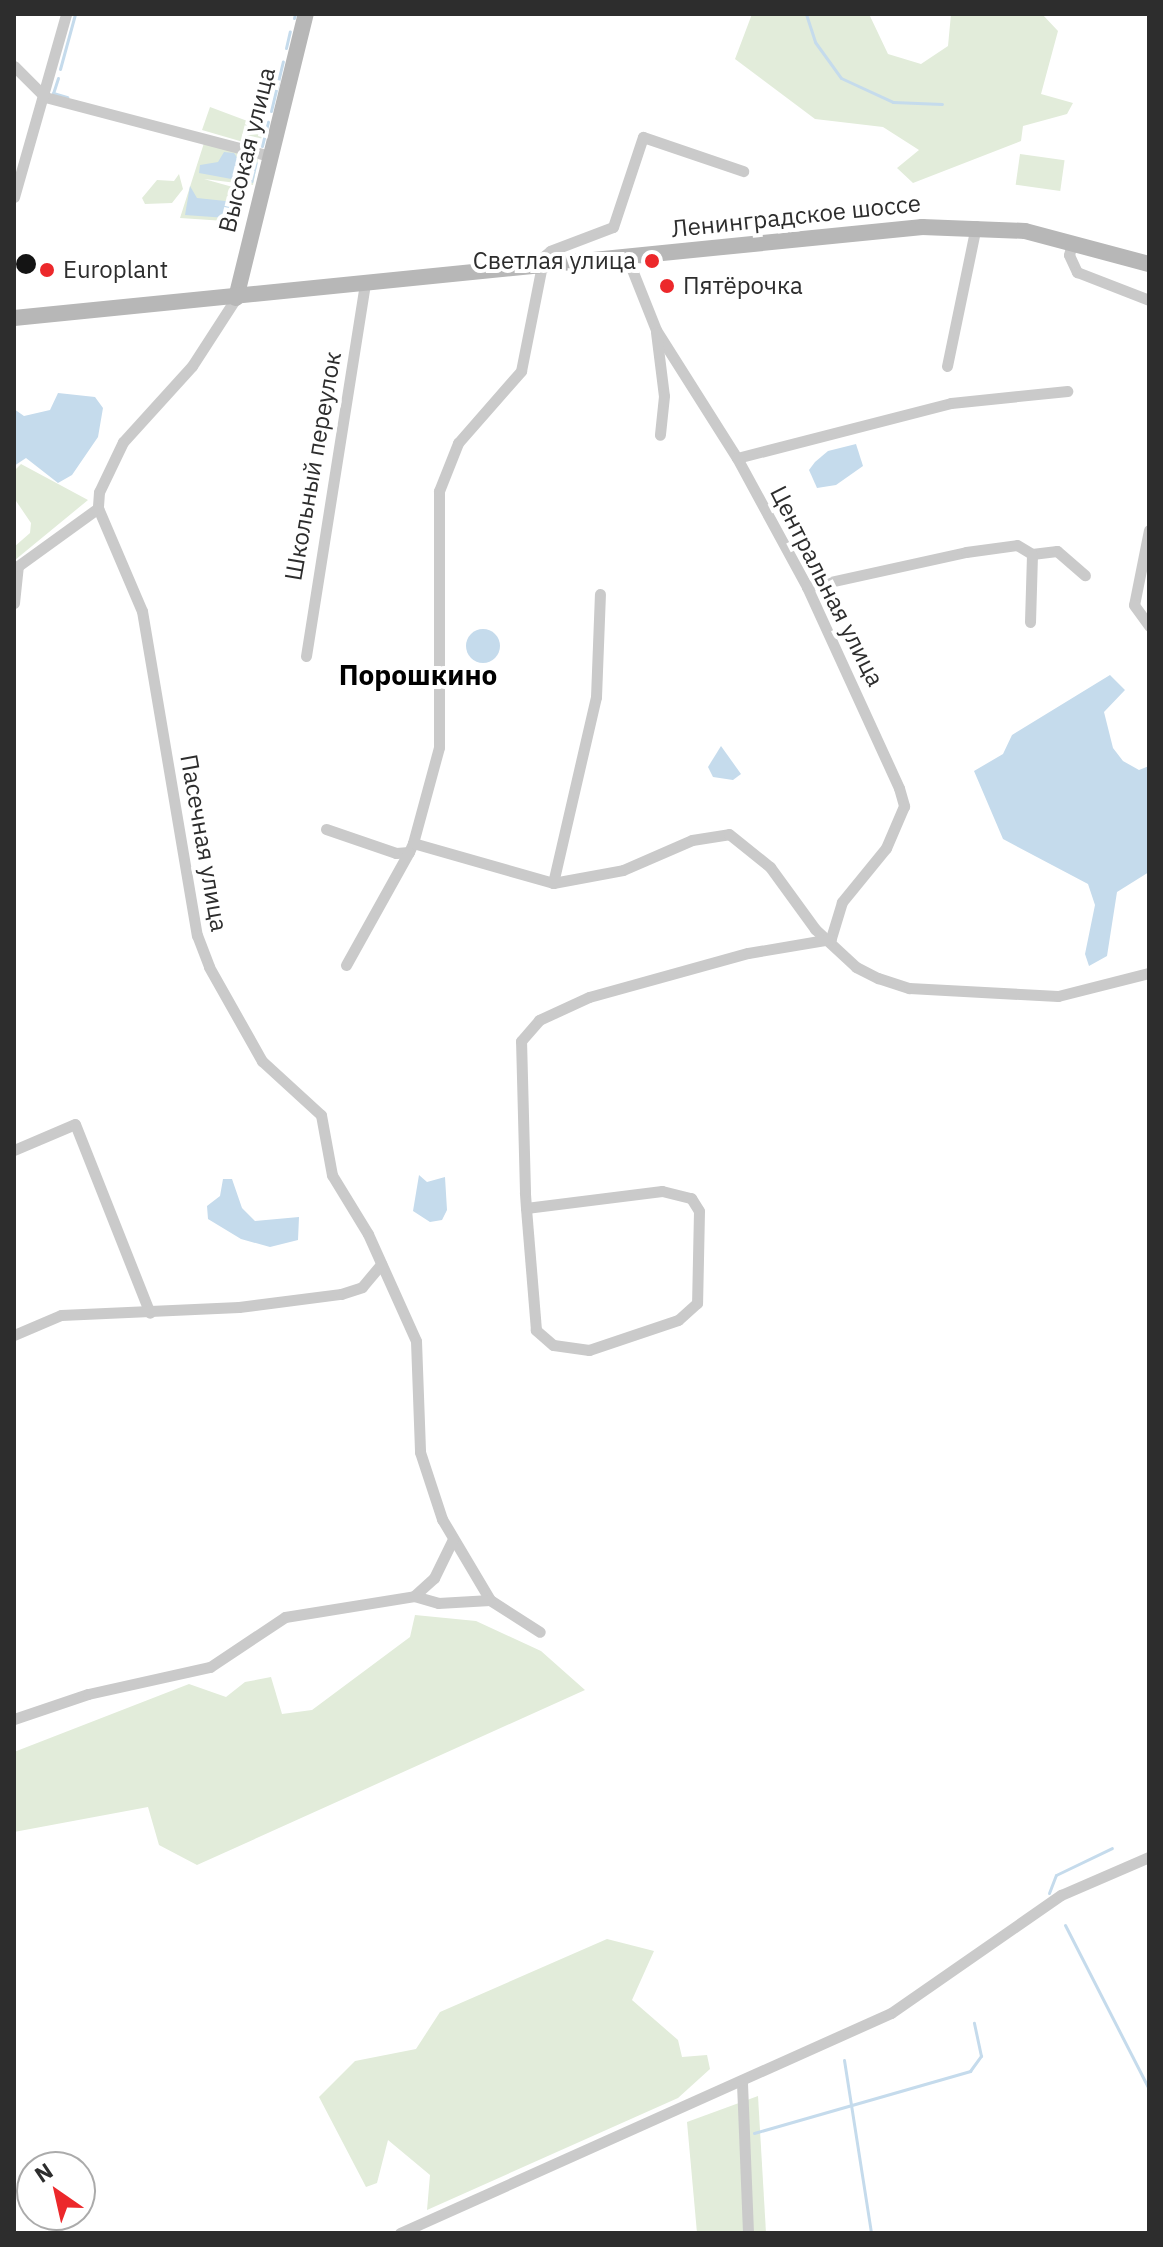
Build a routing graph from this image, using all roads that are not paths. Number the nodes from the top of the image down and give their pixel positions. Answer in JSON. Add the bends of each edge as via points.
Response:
{"nodes":[{"id":1,"x":66,"y":14,"type":"edge"},
{"id":2,"x":306,"y":14,"type":"edge"},
{"id":3,"x":14,"y":66,"type":"edge"},
{"id":4,"x":45,"y":97,"type":"junction"},
{"id":5,"x":270,"y":156,"type":"junction"},
{"id":6,"x":743,"y":171,"type":"dead end"},
{"id":7,"x":14,"y":197,"type":"edge"},
{"id":8,"x":976,"y":226,"type":"junction"},
{"id":9,"x":1072,"y":243,"type":"junction"},
{"id":10,"x":627,"y":257,"type":"junction"},
{"id":11,"x":1149,"y":264,"type":"edge"},
{"id":12,"x":536,"y":266,"type":"junction"},
{"id":13,"x":365,"y":285,"type":"junction"},
{"id":14,"x":236,"y":298,"type":"junction"},
{"id":15,"x":1149,"y":300,"type":"edge"},
{"id":16,"x":14,"y":318,"type":"edge"},
{"id":17,"x":656,"y":330,"type":"junction"},
{"id":18,"x":947,"y":366,"type":"dead end"},
{"id":19,"x":1067,"y":391,"type":"dead end"},
{"id":20,"x":660,"y":435,"type":"dead end"},
{"id":21,"x":737,"y":458,"type":"junction"},
{"id":22,"x":98,"y":508,"type":"junction"},
{"id":23,"x":1149,"y":530,"type":"edge"},
{"id":24,"x":1032,"y":554,"type":"junction"},
{"id":25,"x":16,"y":565,"type":"edge"},
{"id":26,"x":1085,"y":575,"type":"dead end"},
{"id":27,"x":807,"y":587,"type":"junction"},
{"id":28,"x":600,"y":594,"type":"dead end"},
{"id":29,"x":14,"y":603,"type":"edge"},
{"id":30,"x":1030,"y":622,"type":"dead end"},
{"id":31,"x":1149,"y":626,"type":"edge"},
{"id":32,"x":306,"y":656,"type":"dead end"},
{"id":33,"x":326,"y":829,"type":"dead end"},
{"id":34,"x":411,"y":847,"type":"junction"},
{"id":35,"x":553,"y":883,"type":"junction"},
{"id":36,"x":831,"y":939,"type":"junction"},
{"id":37,"x":346,"y":965,"type":"dead end"},
{"id":38,"x":1149,"y":973,"type":"edge"},
{"id":39,"x":14,"y":1150,"type":"edge"},
{"id":40,"x":526,"y":1208,"type":"junction"},
{"id":41,"x":381,"y":1264,"type":"junction"},
{"id":42,"x":150,"y":1313,"type":"junction"},
{"id":43,"x":14,"y":1335,"type":"edge"},
{"id":44,"x":453,"y":1539,"type":"junction"},
{"id":45,"x":414,"y":1596,"type":"junction"},
{"id":46,"x":490,"y":1600,"type":"junction"},
{"id":47,"x":540,"y":1632,"type":"dead end"},
{"id":48,"x":14,"y":1719,"type":"edge"},
{"id":49,"x":1149,"y":1857,"type":"edge"},
{"id":50,"x":742,"y":2083,"type":"junction"},
{"id":51,"x":400,"y":2233,"type":"edge"},
{"id":52,"x":748,"y":2233,"type":"edge"}],
"edges":[{"from":1,"to":4,"type":"street"},
{"from":2,"to":5,"type":"main road","name":"Высокая улица"},
{"from":3,"to":4,"type":"street"},
{"from":4,"to":5,"type":"street"},
{"from":4,"to":7,"type":"street"},
{"from":5,"to":14,"type":"main road","name":"Высокая улица"},
{"from":6,"to":12,"type":"street","via":[[643,137],[613,227],[550,251]]},
{"from":8,"to":9,"type":"main road","name":"Ленинградское шоссе"},
{"from":8,"to":10,"type":"main road","name":"Ленинградское шоссе","via":[[863,231]]},
{"from":8,"to":18,"type":"street"},
{"from":9,"to":11,"type":"main road","name":"Ленинградское шоссе"},
{"from":9,"to":15,"type":"street","via":[[1069,255],[1077,272]]},
{"from":10,"to":12,"type":"main road","name":"Ленинградское шоссе"},
{"from":10,"to":17,"type":"street","name":"Центральная улица"},
{"from":12,"to":13,"type":"main road","name":"Ленинградское шоссе"},
{"from":12,"to":34,"type":"street","via":[[521,371],[458,443],[439,491],[439,747]]},
{"from":13,"to":14,"type":"main road","name":"Ленинградское шоссе"},
{"from":13,"to":32,"type":"street","name":"Школьный переулок"},
{"from":14,"to":16,"type":"main road","name":"Ленинградское шоссе"},
{"from":14,"to":22,"type":"street","via":[[192,366],[123,442],[99,492]]},
{"from":17,"to":20,"type":"street","via":[[664,396]]},
{"from":17,"to":21,"type":"street","name":"Центральная улица"},
{"from":19,"to":21,"type":"street","via":[[951,403]]},
{"from":21,"to":27,"type":"street","name":"Центральная улица"},
{"from":22,"to":25,"type":"street"},
{"from":22,"to":41,"type":"street","name":"Пасечная улица","via":[[142,611],[206,960],[262,1061],[321,1115],[332,1175]]},
{"from":23,"to":31,"type":"street","via":[[1134,605]]},
{"from":24,"to":26,"type":"street","via":[[1057,551]]},
{"from":24,"to":27,"type":"street","via":[[1017,545],[966,552]]},
{"from":24,"to":30,"type":"street"},
{"from":25,"to":29,"type":"street"},
{"from":27,"to":36,"type":"street","name":"Центральная улица","via":[[904,806],[886,848],[832,920]]},
{"from":28,"to":35,"type":"street","via":[[596,697]]},
{"from":33,"to":34,"type":"street"},
{"from":34,"to":35,"type":"street"},
{"from":34,"to":37,"type":"street"},
{"from":35,"to":36,"type":"street","via":[[623,870],[692,840],[729,834],[770,867],[815,929]]},
{"from":36,"to":38,"type":"street","via":[[856,967],[909,988],[1058,996]]},
{"from":36,"to":40,"type":"street","via":[[748,953],[589,997],[539,1020],[521,1041]]},
{"from":39,"to":42,"type":"street","via":[[75,1124]]},
{"from":40,"to":40,"type":"street","via":[[662,1191],[691,1198],[699,1211],[697,1303],[678,1320],[626,1342],[589,1350],[553,1345],[536,1330]]},
{"from":41,"to":42,"type":"street","via":[[362,1287],[341,1294]]},
{"from":41,"to":44,"type":"street","name":"Пасечная улица","via":[[416,1341],[420,1452]]},
{"from":42,"to":43,"type":"street","via":[[61,1315]]},
{"from":44,"to":45,"type":"street","via":[[438,1573]]},
{"from":44,"to":46,"type":"street","name":"Пасечная улица"},
{"from":45,"to":46,"type":"street","via":[[438,1603]]},
{"from":45,"to":48,"type":"street","via":[[285,1617],[210,1667],[88,1694]]},
{"from":46,"to":47,"type":"street","name":"Пасечная улица"},
{"from":49,"to":50,"type":"street","via":[[1061,1895],[891,2013]]},
{"from":50,"to":51,"type":"street"},
{"from":50,"to":52,"type":"street"}]}
